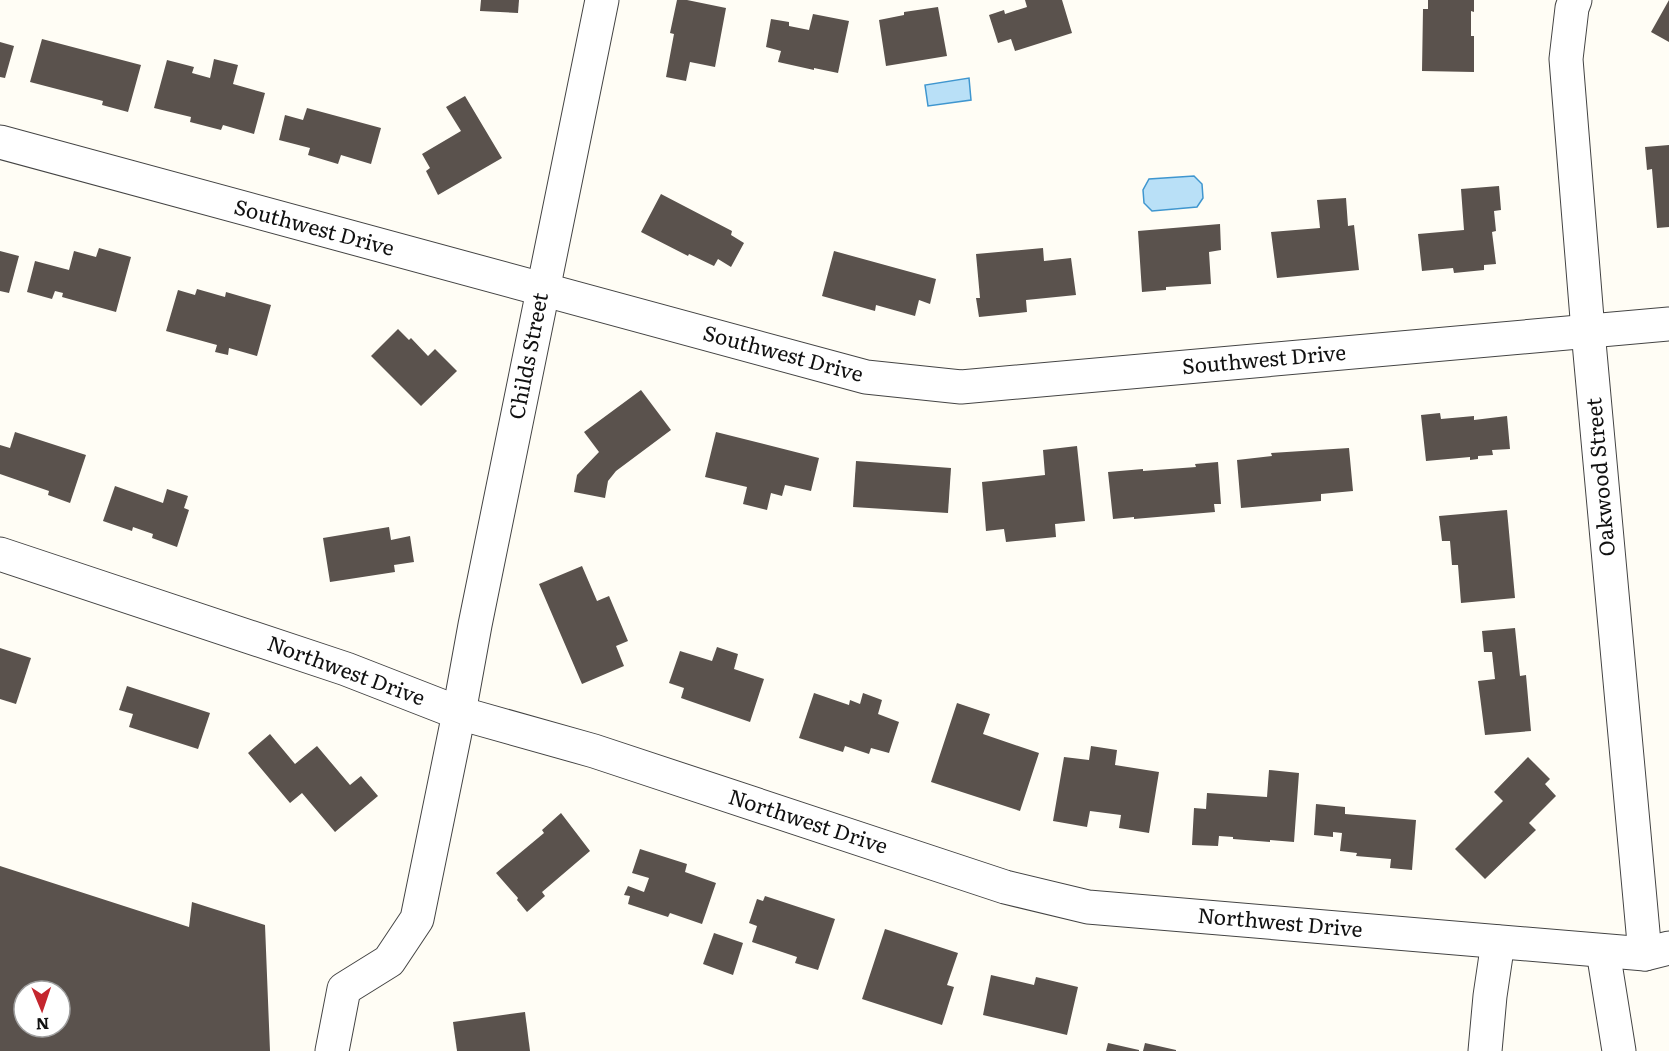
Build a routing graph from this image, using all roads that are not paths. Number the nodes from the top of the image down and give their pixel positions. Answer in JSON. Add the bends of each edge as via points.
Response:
{"nodes":[{"id":1,"x":602,"y":0,"type":"edge"},
{"id":2,"x":1575,"y":0,"type":"edge"},
{"id":3,"x":0,"y":142,"type":"edge"},
{"id":4,"x":542,"y":290,"type":"junction"},
{"id":5,"x":1669,"y":324,"type":"edge"},
{"id":6,"x":1588,"y":331,"type":"junction"},
{"id":7,"x":0,"y":554,"type":"edge"},
{"id":8,"x":459,"y":713,"type":"junction"},
{"id":9,"x":1498,"y":942,"type":"junction"},
{"id":10,"x":1603,"y":951,"type":"junction"},
{"id":11,"x":1657,"y":951,"type":"edge"},
{"id":12,"x":332,"y":1051,"type":"edge"},
{"id":13,"x":1485,"y":1051,"type":"edge"},
{"id":14,"x":1619,"y":1051,"type":"edge"}],
"edges":[{"from":1,"to":4,"type":"street","name":"Childs Street"},
{"from":2,"to":6,"type":"street","name":"Oakwood Street","via":[[1566,59]]},
{"from":3,"to":4,"type":"street","name":"Southwest Drive"},
{"from":4,"to":6,"type":"street","name":"Southwest Drive","via":[[867,377],[961,387]]},
{"from":4,"to":8,"type":"street","name":"Childs Street"},
{"from":5,"to":6,"type":"street","name":"Southwest Drive"},
{"from":6,"to":11,"type":"street","name":"Oakwood Street"},
{"from":7,"to":8,"type":"street","name":"Northwest Drive","via":[[346,669]]},
{"from":8,"to":9,"type":"street","name":"Northwest Drive","via":[[594,751],[1005,887],[1088,907]]},
{"from":8,"to":12,"type":"street","name":"Childs Street","via":[[417,919],[389,961],[344,989]]},
{"from":9,"to":10,"type":"street","name":"Northwest Drive"},
{"from":9,"to":13,"type":"street"},
{"from":10,"to":11,"type":"street","name":"Northwest Drive"},
{"from":10,"to":14,"type":"street"}]}
